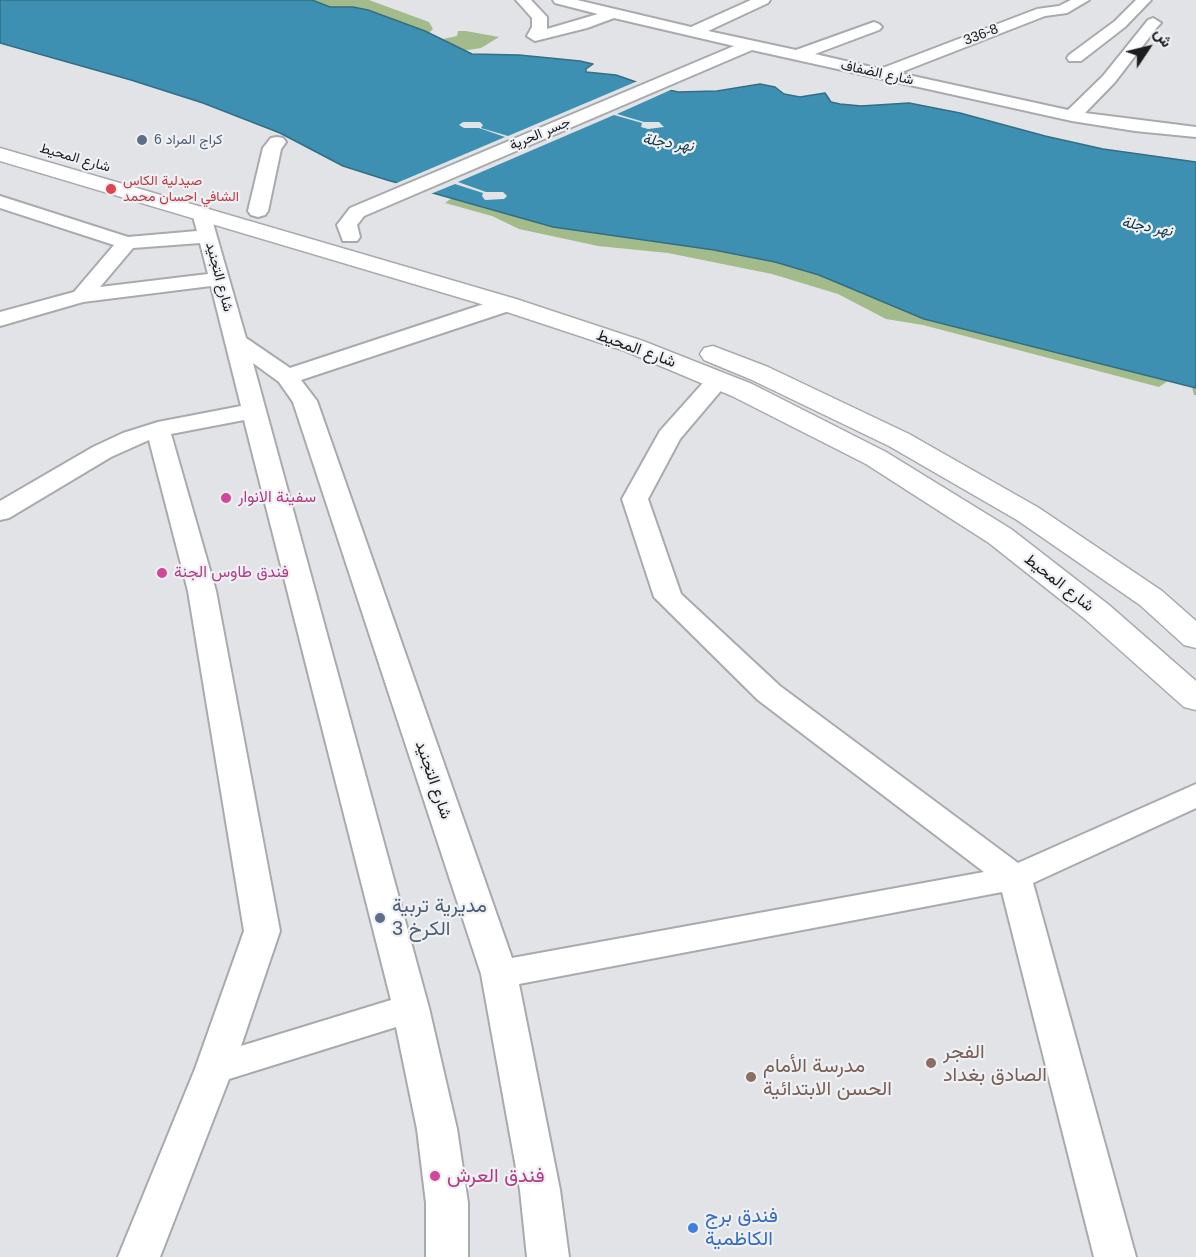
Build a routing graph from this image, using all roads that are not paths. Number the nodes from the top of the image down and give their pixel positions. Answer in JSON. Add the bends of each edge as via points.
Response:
{"nodes":[{"id":1,"x":523,"y":0,"type":"edge"},
{"id":2,"x":560,"y":0,"type":"edge"},
{"id":3,"x":763,"y":0,"type":"edge"},
{"id":4,"x":1082,"y":0,"type":"edge"},
{"id":5,"x":1144,"y":0,"type":"edge"},
{"id":6,"x":630,"y":5,"type":"dead end"},
{"id":7,"x":613,"y":14,"type":"junction"},
{"id":8,"x":1153,"y":22,"type":"dead end"},
{"id":9,"x":874,"y":27,"type":"dead end"},
{"id":10,"x":692,"y":32,"type":"junction"},
{"id":11,"x":750,"y":45,"type":"junction"},
{"id":12,"x":798,"y":55,"type":"junction"},
{"id":13,"x":1075,"y":58,"type":"dead end"},
{"id":14,"x":881,"y":74,"type":"junction"},
{"id":15,"x":1072,"y":116,"type":"junction"},
{"id":16,"x":1196,"y":132,"type":"edge"},
{"id":17,"x":0,"y":136,"type":"edge"},
{"id":18,"x":277,"y":142,"type":"dead end"},
{"id":19,"x":0,"y":154,"type":"edge"},
{"id":20,"x":0,"y":202,"type":"edge"},
{"id":21,"x":258,"y":211,"type":"junction"},
{"id":22,"x":205,"y":224,"type":"junction"},
{"id":23,"x":127,"y":243,"type":"junction"},
{"id":24,"x":360,"y":245,"type":"junction"},
{"id":25,"x":219,"y":279,"type":"junction"},
{"id":26,"x":81,"y":296,"type":"junction"},
{"id":27,"x":507,"y":304,"type":"junction"},
{"id":28,"x":0,"y":319,"type":"edge"},
{"id":29,"x":236,"y":341,"type":"junction"},
{"id":30,"x":287,"y":377,"type":"junction"},
{"id":31,"x":718,"y":381,"type":"junction"},
{"id":32,"x":253,"y":411,"type":"junction"},
{"id":33,"x":874,"y":428,"type":"junction"},
{"id":34,"x":158,"y":429,"type":"junction"},
{"id":35,"x":845,"y":442,"type":"junction"},
{"id":36,"x":910,"y":446,"type":"junction"},
{"id":37,"x":881,"y":461,"type":"junction"},
{"id":38,"x":0,"y":512,"type":"edge"},
{"id":39,"x":1196,"y":638,"type":"edge"},
{"id":40,"x":1196,"y":699,"type":"edge"},
{"id":41,"x":1196,"y":795,"type":"edge"},
{"id":42,"x":1015,"y":878,"type":"junction"},
{"id":43,"x":499,"y":974,"type":"junction"},
{"id":44,"x":411,"y":1008,"type":"junction"},
{"id":45,"x":214,"y":1069,"type":"junction"},
{"id":46,"x":139,"y":1257,"type":"edge"},
{"id":47,"x":447,"y":1257,"type":"edge"},
{"id":48,"x":548,"y":1257,"type":"edge"},
{"id":49,"x":1115,"y":1257,"type":"edge"}],
"edges":[{"from":1,"to":7,"type":"street","via":[[539,16],[540,27],[535,36]]},
{"from":2,"to":7,"type":"street","name":"شارع الضفاف"},
{"from":3,"to":10,"type":"street"},
{"from":4,"to":14,"type":"street","name":"336-8"},
{"from":5,"to":13,"type":"street"},
{"from":6,"to":7,"type":"street"},
{"from":7,"to":10,"type":"street","name":"شارع الضفاف"},
{"from":8,"to":15,"type":"street","via":[[1109,79]]},
{"from":9,"to":12,"type":"street"},
{"from":10,"to":11,"type":"street","name":"شارع الضفاف"},
{"from":11,"to":12,"type":"street","name":"شارع الضفاف"},
{"from":11,"to":24,"type":"street","name":"جسر الحرية","via":[[352,217],[347,225]]},
{"from":12,"to":14,"type":"street","name":"شارع الضفاف"},
{"from":14,"to":15,"type":"street","name":"شارع الضفاف"},
{"from":15,"to":16,"type":"street","name":"شارع الضفاف"},
{"from":17,"to":21,"type":"main road","name":"شارع المحيط"},
{"from":18,"to":21,"type":"street","via":[[272,148]]},
{"from":19,"to":22,"type":"main road","name":"شارع المحيط"},
{"from":20,"to":23,"type":"street"},
{"from":21,"to":24,"type":"main road","name":"شارع المحيط"},
{"from":22,"to":23,"type":"street"},
{"from":22,"to":24,"type":"main road","name":"شارع المحيط","via":[[323,249]]},
{"from":22,"to":25,"type":"street","name":"شارع التجنيد"},
{"from":23,"to":26,"type":"street"},
{"from":24,"to":27,"type":"main road","name":"شارع المحيط"},
{"from":24,"to":33,"type":"main road","name":"شارع المحيط","via":[[524,287],[645,327],[759,373]]},
{"from":25,"to":26,"type":"street"},
{"from":25,"to":29,"type":"street","name":"شارع التجنيد"},
{"from":26,"to":28,"type":"street"},
{"from":27,"to":30,"type":"street"},
{"from":27,"to":31,"type":"main road","name":"شارع المحيط","via":[[634,346]]},
{"from":29,"to":30,"type":"street","name":"شارع التجنيد"},
{"from":29,"to":32,"type":"street","name":"شارع التجنيد"},
{"from":30,"to":43,"type":"street","name":"شارع التجنيد","via":[[304,401]]},
{"from":31,"to":35,"type":"main road","name":"شارع المحيط"},
{"from":31,"to":42,"type":"street","via":[[669,436],[635,499],[668,597],[769,693]]},
{"from":32,"to":34,"type":"street"},
{"from":32,"to":44,"type":"street","name":"شارع التجنيد"},
{"from":33,"to":35,"type":"main road","via":[[865,439]]},
{"from":33,"to":36,"type":"main road","name":"شارع المحيط"},
{"from":34,"to":38,"type":"street","via":[[102,452]]},
{"from":34,"to":45,"type":"street","via":[[202,591],[262,931]]},
{"from":35,"to":37,"type":"main road","name":"شارع المحيط"},
{"from":36,"to":37,"type":"main road","via":[[890,449]]},
{"from":36,"to":39,"type":"main road","name":"شارع المحيط","via":[[1028,514],[1150,598]]},
{"from":37,"to":40,"type":"main road","name":"شارع المحيط","via":[[1000,536],[1097,612]]},
{"from":41,"to":42,"type":"street"},
{"from":42,"to":43,"type":"street"},
{"from":42,"to":49,"type":"street"},
{"from":43,"to":48,"type":"street","name":"شارع التجنيد","via":[[540,1190]]},
{"from":44,"to":45,"type":"street"},
{"from":44,"to":47,"type":"street","name":"شارع التجنيد","via":[[437,1129],[447,1203]]},
{"from":45,"to":46,"type":"street"}]}
